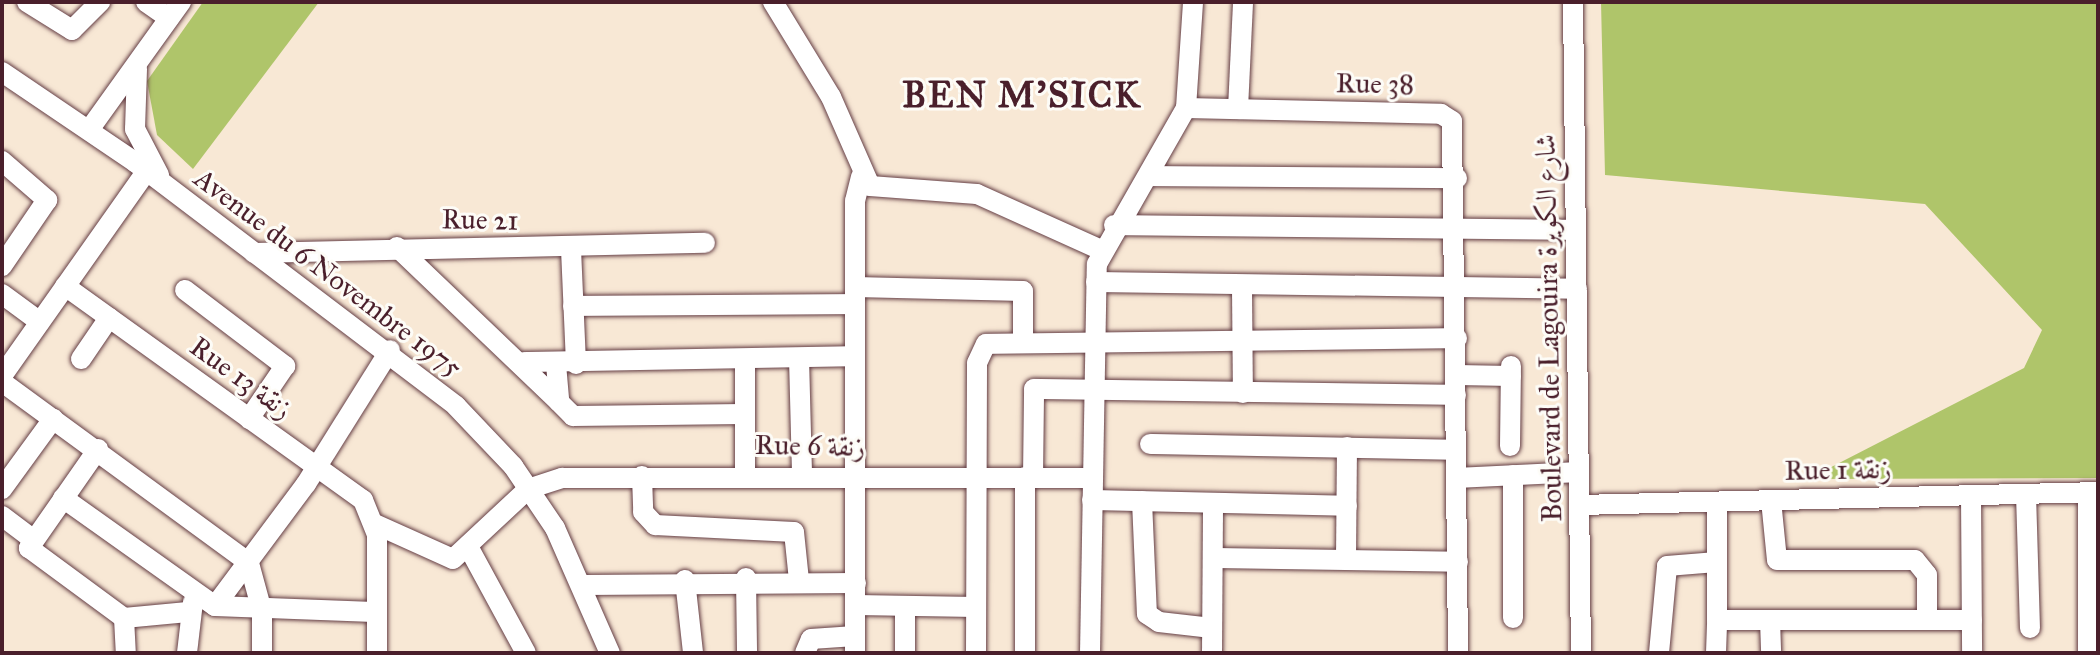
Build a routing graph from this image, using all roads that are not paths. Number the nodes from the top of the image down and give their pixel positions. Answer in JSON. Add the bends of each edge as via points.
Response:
{"nodes":[{"id":1,"x":27,"y":2,"type":"edge"},
{"id":2,"x":100,"y":2,"type":"edge"},
{"id":3,"x":146,"y":2,"type":"edge"},
{"id":4,"x":773,"y":2,"type":"edge"},
{"id":5,"x":1193,"y":2,"type":"edge"},
{"id":6,"x":1243,"y":2,"type":"edge"},
{"id":7,"x":1573,"y":2,"type":"edge"},
{"id":8,"x":175,"y":10,"type":"edge"},
{"id":9,"x":139,"y":60,"type":"junction"},
{"id":10,"x":2,"y":72,"type":"edge"},
{"id":11,"x":1186,"y":108,"type":"junction"},
{"id":12,"x":1238,"y":109,"type":"junction"},
{"id":13,"x":89,"y":130,"type":"junction"},
{"id":14,"x":4,"y":167,"type":"edge"},
{"id":15,"x":146,"y":172,"type":"junction"},
{"id":16,"x":1150,"y":176,"type":"junction"},
{"id":17,"x":861,"y":177,"type":"junction"},
{"id":18,"x":1457,"y":178,"type":"junction"},
{"id":19,"x":165,"y":185,"type":"junction"},
{"id":20,"x":1114,"y":225,"type":"junction"},
{"id":21,"x":1457,"y":229,"type":"junction"},
{"id":22,"x":1576,"y":230,"type":"junction"},
{"id":23,"x":705,"y":243,"type":"dead end"},
{"id":24,"x":397,"y":247,"type":"junction"},
{"id":25,"x":571,"y":249,"type":"junction"},
{"id":26,"x":1101,"y":250,"type":"junction"},
{"id":27,"x":254,"y":253,"type":"junction"},
{"id":28,"x":2,"y":266,"type":"edge"},
{"id":29,"x":1096,"y":282,"type":"junction"},
{"id":30,"x":65,"y":286,"type":"junction"},
{"id":31,"x":1457,"y":286,"type":"junction"},
{"id":32,"x":1242,"y":288,"type":"junction"},
{"id":33,"x":1577,"y":289,"type":"junction"},
{"id":34,"x":185,"y":290,"type":"dead end"},
{"id":35,"x":2,"y":294,"type":"edge"},
{"id":36,"x":854,"y":296,"type":"junction"},
{"id":37,"x":573,"y":306,"type":"junction"},
{"id":38,"x":109,"y":318,"type":"junction"},
{"id":39,"x":40,"y":322,"type":"junction"},
{"id":40,"x":1457,"y":338,"type":"junction"},
{"id":41,"x":1023,"y":339,"type":"junction"},
{"id":42,"x":1094,"y":343,"type":"junction"},
{"id":43,"x":1244,"y":344,"type":"junction"},
{"id":44,"x":390,"y":350,"type":"junction"},
{"id":45,"x":854,"y":356,"type":"junction"},
{"id":46,"x":799,"y":358,"type":"junction"},
{"id":47,"x":81,"y":359,"type":"dead end"},
{"id":48,"x":745,"y":361,"type":"junction"},
{"id":49,"x":524,"y":362,"type":"junction"},
{"id":50,"x":566,"y":364,"type":"junction"},
{"id":51,"x":2,"y":376,"type":"edge"},
{"id":52,"x":2,"y":382,"type":"edge"},
{"id":53,"x":1456,"y":385,"type":"junction"},
{"id":54,"x":1094,"y":391,"type":"junction"},
{"id":55,"x":1243,"y":393,"type":"junction"},
{"id":56,"x":559,"y":402,"type":"junction"},
{"id":57,"x":744,"y":414,"type":"junction"},
{"id":58,"x":53,"y":419,"type":"junction"},
{"id":59,"x":249,"y":419,"type":"junction"},
{"id":60,"x":1150,"y":444,"type":"dead end"},
{"id":61,"x":1510,"y":446,"type":"dead end"},
{"id":62,"x":1347,"y":447,"type":"junction"},
{"id":63,"x":98,"y":449,"type":"junction"},
{"id":64,"x":1455,"y":450,"type":"junction"},
{"id":65,"x":315,"y":466,"type":"junction"},
{"id":66,"x":745,"y":472,"type":"junction"},
{"id":67,"x":1579,"y":472,"type":"junction"},
{"id":68,"x":802,"y":473,"type":"junction"},
{"id":69,"x":853,"y":474,"type":"junction"},
{"id":70,"x":1513,"y":475,"type":"junction"},
{"id":71,"x":642,"y":476,"type":"junction"},
{"id":72,"x":976,"y":477,"type":"junction"},
{"id":73,"x":1029,"y":477,"type":"junction"},
{"id":74,"x":1093,"y":478,"type":"junction"},
{"id":75,"x":1456,"y":478,"type":"junction"},
{"id":76,"x":2,"y":489,"type":"edge"},
{"id":77,"x":528,"y":489,"type":"junction"},
{"id":78,"x":2093,"y":492,"type":"edge"},
{"id":79,"x":2026,"y":494,"type":"junction"},
{"id":80,"x":1971,"y":495,"type":"junction"},
{"id":81,"x":63,"y":498,"type":"junction"},
{"id":82,"x":1092,"y":500,"type":"junction"},
{"id":83,"x":1771,"y":500,"type":"junction"},
{"id":84,"x":1142,"y":501,"type":"junction"},
{"id":85,"x":1717,"y":502,"type":"junction"},
{"id":86,"x":1213,"y":503,"type":"junction"},
{"id":87,"x":1579,"y":505,"type":"junction"},
{"id":88,"x":1347,"y":506,"type":"junction"},
{"id":89,"x":2,"y":516,"type":"edge"},
{"id":90,"x":375,"y":524,"type":"junction"},
{"id":91,"x":33,"y":539,"type":"junction"},
{"id":92,"x":470,"y":550,"type":"junction"},
{"id":93,"x":1216,"y":558,"type":"junction"},
{"id":94,"x":1346,"y":560,"type":"junction"},
{"id":95,"x":1458,"y":562,"type":"junction"},
{"id":96,"x":1717,"y":562,"type":"junction"},
{"id":97,"x":249,"y":563,"type":"junction"},
{"id":98,"x":746,"y":578,"type":"junction"},
{"id":99,"x":685,"y":580,"type":"junction"},
{"id":100,"x":799,"y":580,"type":"junction"},
{"id":101,"x":856,"y":583,"type":"junction"},
{"id":102,"x":585,"y":585,"type":"junction"},
{"id":103,"x":192,"y":605,"type":"junction"},
{"id":104,"x":856,"y":605,"type":"junction"},
{"id":105,"x":215,"y":606,"type":"junction"},
{"id":106,"x":905,"y":606,"type":"junction"},
{"id":107,"x":976,"y":607,"type":"junction"},
{"id":108,"x":262,"y":611,"type":"junction"},
{"id":109,"x":374,"y":612,"type":"junction"},
{"id":110,"x":124,"y":618,"type":"junction"},
{"id":111,"x":1513,"y":618,"type":"dead end"},
{"id":112,"x":1717,"y":620,"type":"junction"},
{"id":113,"x":1770,"y":620,"type":"junction"},
{"id":114,"x":1927,"y":620,"type":"junction"},
{"id":115,"x":1972,"y":620,"type":"junction"},
{"id":116,"x":1212,"y":628,"type":"junction"},
{"id":117,"x":2030,"y":628,"type":"dead end"},
{"id":118,"x":855,"y":644,"type":"edge"},
{"id":119,"x":187,"y":646,"type":"edge"},
{"id":120,"x":126,"y":653,"type":"edge"},
{"id":121,"x":262,"y":653,"type":"edge"},
{"id":122,"x":377,"y":653,"type":"edge"},
{"id":123,"x":526,"y":653,"type":"edge"},
{"id":124,"x":610,"y":653,"type":"edge"},
{"id":125,"x":693,"y":653,"type":"edge"},
{"id":126,"x":747,"y":653,"type":"edge"},
{"id":127,"x":805,"y":653,"type":"edge"},
{"id":128,"x":905,"y":653,"type":"edge"},
{"id":129,"x":976,"y":653,"type":"edge"},
{"id":130,"x":1025,"y":653,"type":"edge"},
{"id":131,"x":1090,"y":653,"type":"edge"},
{"id":132,"x":1212,"y":653,"type":"edge"},
{"id":133,"x":1458,"y":653,"type":"edge"},
{"id":134,"x":1581,"y":653,"type":"edge"},
{"id":135,"x":1659,"y":653,"type":"edge"},
{"id":136,"x":1716,"y":653,"type":"edge"},
{"id":137,"x":1771,"y":653,"type":"edge"},
{"id":138,"x":1972,"y":653,"type":"edge"},
{"id":139,"x":2088,"y":653,"type":"edge"}],
"edges":[{"from":1,"to":2,"type":"street","via":[[72,30]]},
{"from":3,"to":8,"type":"street"},
{"from":4,"to":17,"type":"street","via":[[831,97]]},
{"from":5,"to":11,"type":"street"},
{"from":6,"to":12,"type":"street"},
{"from":7,"to":22,"type":"street","name":"Boulevard de Lagouira شارع الكويرة"},
{"from":8,"to":9,"type":"street"},
{"from":9,"to":13,"type":"street"},
{"from":9,"to":19,"type":"street","via":[[135,129]]},
{"from":10,"to":13,"type":"street","name":"Avenue du 6 Novembre 1975"},
{"from":11,"to":12,"type":"street","name":"Rue 38"},
{"from":11,"to":16,"type":"street"},
{"from":12,"to":18,"type":"street","name":"Rue 38","via":[[1448,116]]},
{"from":13,"to":15,"type":"street","name":"Avenue du 6 Novembre 1975"},
{"from":14,"to":28,"type":"street","via":[[47,200]]},
{"from":15,"to":19,"type":"street","name":"Avenue du 6 Novembre 1975"},
{"from":15,"to":30,"type":"street"},
{"from":16,"to":18,"type":"street"},
{"from":16,"to":20,"type":"street"},
{"from":17,"to":26,"type":"street","via":[[883,191],[985,196]]},
{"from":17,"to":36,"type":"street"},
{"from":18,"to":21,"type":"street","name":"Rue 38"},
{"from":19,"to":27,"type":"street","name":"Avenue du 6 Novembre 1975"},
{"from":20,"to":21,"type":"street"},
{"from":20,"to":26,"type":"street"},
{"from":21,"to":22,"type":"street"},
{"from":21,"to":31,"type":"street","name":"Rue 38"},
{"from":22,"to":33,"type":"street","name":"Boulevard de Lagouira شارع الكويرة"},
{"from":23,"to":25,"type":"street","name":"Rue 21"},
{"from":24,"to":25,"type":"street","name":"Rue 21"},
{"from":24,"to":27,"type":"street","name":"Rue 21"},
{"from":24,"to":49,"type":"street"},
{"from":25,"to":37,"type":"street"},
{"from":26,"to":29,"type":"street"},
{"from":27,"to":44,"type":"street","name":"Avenue du 6 Novembre 1975"},
{"from":29,"to":32,"type":"street"},
{"from":29,"to":42,"type":"street"},
{"from":30,"to":38,"type":"street","name":"Rue 13 زنقة"},
{"from":30,"to":39,"type":"street"},
{"from":31,"to":32,"type":"street"},
{"from":31,"to":33,"type":"street"},
{"from":31,"to":40,"type":"street","name":"Rue 38"},
{"from":32,"to":43,"type":"street"},
{"from":33,"to":67,"type":"street","name":"Boulevard de Lagouira شارع الكويرة"},
{"from":34,"to":59,"type":"street","via":[[285,366]]},
{"from":35,"to":39,"type":"street"},
{"from":36,"to":37,"type":"street"},
{"from":36,"to":41,"type":"street","via":[[1023,291]]},
{"from":36,"to":45,"type":"street"},
{"from":37,"to":50,"type":"street"},
{"from":38,"to":47,"type":"street"},
{"from":38,"to":59,"type":"street","name":"Rue 13 زنقة"},
{"from":39,"to":51,"type":"street"},
{"from":40,"to":43,"type":"street"},
{"from":40,"to":53,"type":"street","name":"Rue 38"},
{"from":41,"to":42,"type":"street"},
{"from":41,"to":72,"type":"street","via":[[980,350]]},
{"from":42,"to":43,"type":"street"},
{"from":42,"to":54,"type":"street"},
{"from":43,"to":55,"type":"street"},
{"from":44,"to":65,"type":"street"},
{"from":44,"to":77,"type":"street","name":"Avenue du 6 Novembre 1975","via":[[456,406]]},
{"from":45,"to":46,"type":"street"},
{"from":45,"to":69,"type":"street"},
{"from":46,"to":48,"type":"street"},
{"from":46,"to":68,"type":"street"},
{"from":48,"to":50,"type":"street"},
{"from":48,"to":57,"type":"street"},
{"from":49,"to":50,"type":"street"},
{"from":49,"to":56,"type":"street"},
{"from":50,"to":56,"type":"street"},
{"from":52,"to":58,"type":"street"},
{"from":53,"to":55,"type":"street"},
{"from":53,"to":61,"type":"street","via":[[1511,371]]},
{"from":53,"to":64,"type":"street","name":"Rue 38"},
{"from":54,"to":55,"type":"street"},
{"from":54,"to":73,"type":"street","via":[[1034,389]]},
{"from":54,"to":74,"type":"street"},
{"from":56,"to":57,"type":"street","via":[[583,417]]},
{"from":57,"to":66,"type":"street"},
{"from":58,"to":63,"type":"street"},
{"from":58,"to":76,"type":"street"},
{"from":59,"to":65,"type":"street","name":"Rue 13 زنقة"},
{"from":60,"to":62,"type":"street"},
{"from":62,"to":64,"type":"street"},
{"from":62,"to":88,"type":"street"},
{"from":63,"to":81,"type":"street"},
{"from":63,"to":97,"type":"street"},
{"from":64,"to":75,"type":"street","name":"Rue 38"},
{"from":65,"to":90,"type":"street","name":"Rue 13 زنقة","via":[[360,497]]},
{"from":65,"to":97,"type":"street"},
{"from":66,"to":68,"type":"street","name":"Rue 6 زنقة"},
{"from":66,"to":71,"type":"street","name":"Rue 6 زنقة"},
{"from":67,"to":70,"type":"street"},
{"from":67,"to":87,"type":"street","name":"Boulevard de Lagouira شارع الكويرة"},
{"from":68,"to":69,"type":"street","name":"Rue 6 زنقة"},
{"from":69,"to":72,"type":"street","name":"Rue 6 زنقة"},
{"from":69,"to":101,"type":"street"},
{"from":70,"to":75,"type":"street"},
{"from":70,"to":111,"type":"street"},
{"from":71,"to":77,"type":"street","name":"Rue 6 زنقة","via":[[562,478]]},
{"from":71,"to":100,"type":"street","via":[[643,512],[655,525],[794,532]]},
{"from":72,"to":73,"type":"street","name":"Rue 6 زنقة"},
{"from":72,"to":107,"type":"street"},
{"from":73,"to":74,"type":"street","name":"Rue 6 زنقة"},
{"from":73,"to":130,"type":"street"},
{"from":74,"to":82,"type":"street"},
{"from":75,"to":95,"type":"street","name":"Rue 38"},
{"from":77,"to":92,"type":"street"},
{"from":77,"to":102,"type":"street","name":"Avenue du 6 Novembre 1975"},
{"from":78,"to":79,"type":"street","name":"Rue 1 زنقة"},
{"from":78,"to":139,"type":"street"},
{"from":79,"to":80,"type":"street","name":"Rue 1 زنقة"},
{"from":79,"to":117,"type":"street"},
{"from":80,"to":83,"type":"street","name":"Rue 1 زنقة"},
{"from":80,"to":115,"type":"street"},
{"from":81,"to":91,"type":"street"},
{"from":81,"to":103,"type":"street"},
{"from":82,"to":84,"type":"street"},
{"from":82,"to":131,"type":"street"},
{"from":83,"to":85,"type":"street","name":"Rue 1 زنقة"},
{"from":83,"to":114,"type":"street","via":[[1777,560],[1915,560],[1927,575]]},
{"from":84,"to":86,"type":"street"},
{"from":84,"to":116,"type":"street","via":[[1147,614],[1159,622]]},
{"from":85,"to":87,"type":"street","name":"Rue 1 زنقة"},
{"from":85,"to":96,"type":"street"},
{"from":86,"to":88,"type":"street"},
{"from":86,"to":93,"type":"street"},
{"from":87,"to":134,"type":"street","name":"Boulevard de Lagouira شارع الكويرة"},
{"from":88,"to":94,"type":"street"},
{"from":89,"to":91,"type":"street"},
{"from":90,"to":92,"type":"street","via":[[434,556],[453,559]]},
{"from":90,"to":109,"type":"street"},
{"from":91,"to":110,"type":"street","via":[[30,551]]},
{"from":92,"to":123,"type":"street"},
{"from":93,"to":94,"type":"street"},
{"from":93,"to":116,"type":"street"},
{"from":94,"to":95,"type":"street"},
{"from":95,"to":133,"type":"street","name":"Rue 38"},
{"from":96,"to":112,"type":"street"},
{"from":96,"to":135,"type":"street","via":[[1667,566]]},
{"from":97,"to":105,"type":"street"},
{"from":97,"to":108,"type":"street"},
{"from":98,"to":99,"type":"street"},
{"from":98,"to":100,"type":"street"},
{"from":98,"to":126,"type":"street"},
{"from":99,"to":102,"type":"street"},
{"from":99,"to":125,"type":"street"},
{"from":100,"to":101,"type":"street"},
{"from":101,"to":104,"type":"street"},
{"from":102,"to":124,"type":"street","name":"Avenue du 6 Novembre 1975"},
{"from":103,"to":105,"type":"street"},
{"from":103,"to":110,"type":"street"},
{"from":103,"to":119,"type":"street"},
{"from":104,"to":106,"type":"street"},
{"from":104,"to":118,"type":"street"},
{"from":105,"to":108,"type":"street"},
{"from":106,"to":107,"type":"street"},
{"from":106,"to":128,"type":"street"},
{"from":107,"to":129,"type":"street"},
{"from":108,"to":109,"type":"street"},
{"from":108,"to":121,"type":"street"},
{"from":109,"to":122,"type":"street"},
{"from":110,"to":120,"type":"street"},
{"from":112,"to":113,"type":"street"},
{"from":112,"to":136,"type":"street"},
{"from":113,"to":114,"type":"street"},
{"from":113,"to":137,"type":"street"},
{"from":114,"to":115,"type":"street"},
{"from":115,"to":138,"type":"street"},
{"from":116,"to":132,"type":"street"},
{"from":118,"to":127,"type":"street","via":[[811,639]]}]}
